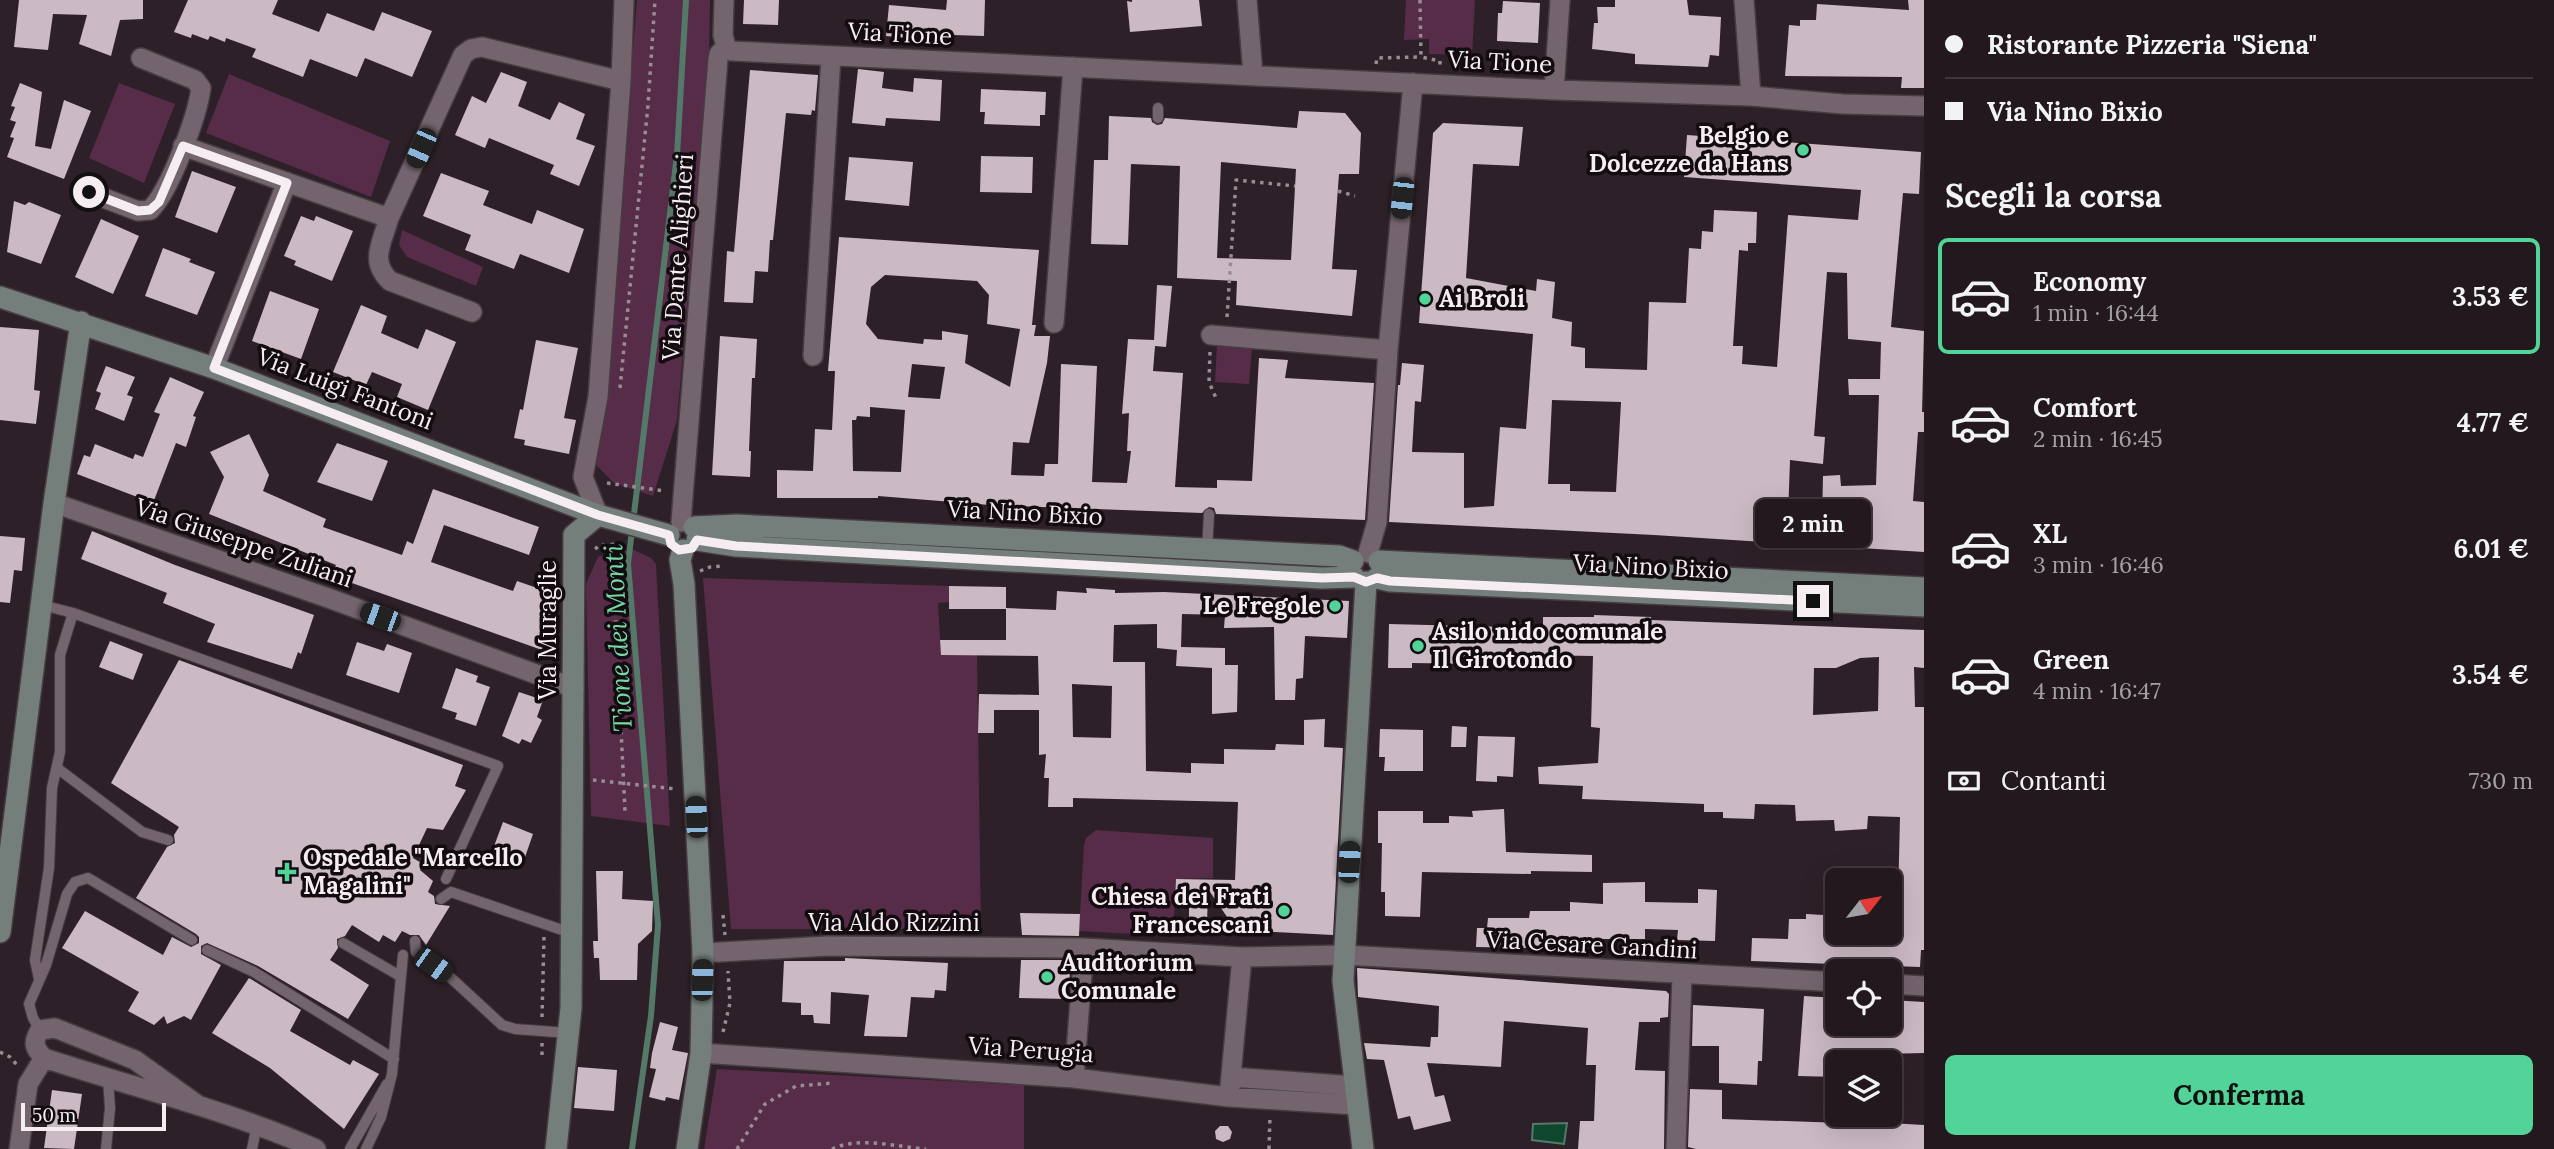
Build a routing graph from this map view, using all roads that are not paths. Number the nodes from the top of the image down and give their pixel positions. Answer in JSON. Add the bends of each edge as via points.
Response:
{"nodes":[{"id":1,"x":624,"y":0,"type":"edge"},
{"id":2,"x":724,"y":0,"type":"edge"},
{"id":3,"x":1247,"y":0,"type":"edge"},
{"id":4,"x":1560,"y":0,"type":"edge"},
{"id":5,"x":1744,"y":0,"type":"edge"},
{"id":6,"x":726,"y":47,"type":"junction"},
{"id":7,"x":831,"y":56,"type":"junction"},
{"id":8,"x":141,"y":58,"type":"dead end"},
{"id":9,"x":1073,"y":67,"type":"junction"},
{"id":10,"x":1253,"y":75,"type":"junction"},
{"id":11,"x":621,"y":81,"type":"junction"},
{"id":12,"x":1413,"y":83,"type":"junction"},
{"id":13,"x":1554,"y":90,"type":"junction"},
{"id":14,"x":1751,"y":96,"type":"junction"},
{"id":15,"x":1924,"y":106,"type":"edge"},
{"id":16,"x":183,"y":146,"type":"junction"},
{"id":17,"x":287,"y":183,"type":"junction"},
{"id":18,"x":89,"y":192,"type":"dead end"},
{"id":19,"x":389,"y":218,"type":"junction"},
{"id":20,"x":0,"y":297,"type":"edge"},
{"id":21,"x":472,"y":312,"type":"dead end"},
{"id":22,"x":81,"y":322,"type":"junction"},
{"id":23,"x":1054,"y":323,"type":"dead end"},
{"id":24,"x":1218,"y":336,"type":"road end"},
{"id":25,"x":1388,"y":350,"type":"junction"},
{"id":26,"x":813,"y":356,"type":"dead end"},
{"id":27,"x":214,"y":368,"type":"junction"},
{"id":28,"x":54,"y":503,"type":"junction"},
{"id":29,"x":1209,"y":514,"type":"dead end"},
{"id":30,"x":598,"y":515,"type":"junction"},
{"id":31,"x":685,"y":535,"type":"junction"},
{"id":32,"x":1207,"y":551,"type":"junction"},
{"id":33,"x":1366,"y":569,"type":"junction"},
{"id":34,"x":1924,"y":588,"type":"edge"},
{"id":35,"x":41,"y":605,"type":"junction"},
{"id":36,"x":1924,"y":606,"type":"edge"},
{"id":37,"x":73,"y":613,"type":"junction"},
{"id":38,"x":575,"y":688,"type":"junction"},
{"id":39,"x":57,"y":768,"type":"junction"},
{"id":40,"x":167,"y":840,"type":"dead end"},
{"id":41,"x":446,"y":878,"type":"dead end"},
{"id":42,"x":440,"y":899,"type":"dead end"},
{"id":43,"x":0,"y":932,"type":"edge"},
{"id":44,"x":572,"y":933,"type":"junction"},
{"id":45,"x":192,"y":940,"type":"dead end"},
{"id":46,"x":415,"y":941,"type":"dead end"},
{"id":47,"x":343,"y":943,"type":"dead end"},
{"id":48,"x":1084,"y":948,"type":"junction"},
{"id":49,"x":207,"y":950,"type":"dead end"},
{"id":50,"x":703,"y":953,"type":"junction"},
{"id":51,"x":403,"y":955,"type":"dead end"},
{"id":52,"x":1344,"y":955,"type":"junction"},
{"id":53,"x":1242,"y":957,"type":"junction"},
{"id":54,"x":1682,"y":975,"type":"junction"},
{"id":55,"x":400,"y":976,"type":"junction"},
{"id":56,"x":38,"y":979,"type":"junction"},
{"id":57,"x":1825,"y":981,"type":"edge"},
{"id":58,"x":1902,"y":985,"type":"edge"},
{"id":59,"x":1924,"y":986,"type":"edge"},
{"id":60,"x":40,"y":1030,"type":"junction"},
{"id":61,"x":568,"y":1033,"type":"junction"},
{"id":62,"x":701,"y":1053,"type":"junction"},
{"id":63,"x":44,"y":1058,"type":"junction"},
{"id":64,"x":394,"y":1059,"type":"junction"},
{"id":65,"x":392,"y":1074,"type":"junction"},
{"id":66,"x":1231,"y":1077,"type":"junction"},
{"id":67,"x":108,"y":1079,"type":"junction"},
{"id":68,"x":1074,"y":1079,"type":"junction"},
{"id":69,"x":1355,"y":1096,"type":"junction"},
{"id":70,"x":1229,"y":1097,"type":"junction"},
{"id":71,"x":199,"y":1106,"type":"junction"},
{"id":72,"x":257,"y":1125,"type":"junction"},
{"id":73,"x":288,"y":1143,"type":"edge"},
{"id":74,"x":19,"y":1149,"type":"edge"},
{"id":75,"x":106,"y":1149,"type":"edge"},
{"id":76,"x":252,"y":1149,"type":"edge"},
{"id":77,"x":316,"y":1149,"type":"edge"},
{"id":78,"x":350,"y":1149,"type":"edge"},
{"id":79,"x":366,"y":1149,"type":"edge"},
{"id":80,"x":556,"y":1149,"type":"edge"},
{"id":81,"x":687,"y":1149,"type":"edge"},
{"id":82,"x":1363,"y":1149,"type":"edge"},
{"id":83,"x":1676,"y":1149,"type":"edge"}],
"edges":[{"from":1,"to":11,"type":"street"},
{"from":2,"to":6,"type":"street","name":"Via Dante Alighieri"},
{"from":3,"to":10,"type":"street"},
{"from":4,"to":13,"type":"street"},
{"from":5,"to":14,"type":"street"},
{"from":6,"to":7,"type":"street","name":"Via Tione"},
{"from":6,"to":31,"type":"street","name":"Via Dante Alighieri","via":[[718,59],[684,493]]},
{"from":7,"to":9,"type":"street","name":"Via Tione"},
{"from":7,"to":26,"type":"street"},
{"from":8,"to":16,"type":"street","via":[[195,80],[201,88]]},
{"from":9,"to":10,"type":"street","name":"Via Tione"},
{"from":9,"to":23,"type":"street"},
{"from":10,"to":12,"type":"street","name":"Via Tione"},
{"from":11,"to":19,"type":"street","via":[[482,47],[471,49],[463,55]]},
{"from":11,"to":30,"type":"street","via":[[598,397],[583,477]]},
{"from":12,"to":13,"type":"street","name":"Via Tione"},
{"from":12,"to":25,"type":"street"},
{"from":13,"to":14,"type":"street","name":"Via Tione"},
{"from":14,"to":15,"type":"street","name":"Via Tione"},
{"from":16,"to":17,"type":"street"},
{"from":16,"to":18,"type":"street","via":[[159,202],[150,210],[138,211]]},
{"from":17,"to":19,"type":"street"},
{"from":17,"to":27,"type":"street"},
{"from":19,"to":21,"type":"street","via":[[377,258],[379,271],[390,281]]},
{"from":20,"to":22,"type":"street","name":"Via Luigi Fantoni"},
{"from":22,"to":27,"type":"street","name":"Via Luigi Fantoni"},
{"from":22,"to":28,"type":"street"},
{"from":24,"to":25,"type":"street"},
{"from":25,"to":33,"type":"street","via":[[1377,522]]},
{"from":27,"to":30,"type":"street","name":"Via Luigi Fantoni"},
{"from":28,"to":35,"type":"street"},
{"from":28,"to":38,"type":"street","name":"Via Giuseppe Zuliani"},
{"from":29,"to":32,"type":"lane"},
{"from":30,"to":31,"type":"street","name":"Via Luigi Fantoni"},
{"from":30,"to":38,"type":"street","name":"Via Muraglie","via":[[574,535]]},
{"from":31,"to":32,"type":"street","name":"Via Nino Bixio","via":[[737,525]]},
{"from":31,"to":33,"type":"street","name":"Via Nino Bixio","via":[[736,546],[1322,578]]},
{"from":31,"to":50,"type":"street","via":[[680,560]]},
{"from":32,"to":33,"type":"street","name":"Via Nino Bixio","via":[[1323,555]]},
{"from":33,"to":34,"type":"street","name":"Via Nino Bixio"},
{"from":33,"to":36,"type":"street","name":"Via Nino Bixio","via":[[1390,581]]},
{"from":33,"to":52,"type":"street"},
{"from":35,"to":37,"type":"lane"},
{"from":35,"to":43,"type":"street"},
{"from":37,"to":39,"type":"lane","via":[[60,655],[62,718]]},
{"from":37,"to":41,"type":"lane","via":[[498,766]]},
{"from":38,"to":44,"type":"street","name":"Via Muraglie"},
{"from":39,"to":40,"type":"lane","via":[[142,832]]},
{"from":39,"to":56,"type":"lane","via":[[35,960]]},
{"from":42,"to":44,"type":"lane","via":[[451,892]]},
{"from":44,"to":61,"type":"street","name":"Via Muraglie"},
{"from":45,"to":56,"type":"lane","via":[[88,878],[75,883],[67,894]]},
{"from":46,"to":61,"type":"lane","via":[[416,953],[502,1025]]},
{"from":47,"to":55,"type":"lane"},
{"from":48,"to":50,"type":"street","name":"Via Aldo Rizzini","via":[[828,946]]},
{"from":48,"to":53,"type":"street","name":"Via Aldo Rizzini"},
{"from":48,"to":68,"type":"street"},
{"from":49,"to":64,"type":"lane","via":[[254,972]]},
{"from":50,"to":62,"type":"street"},
{"from":51,"to":55,"type":"lane"},
{"from":52,"to":53,"type":"street","name":"Via Aldo Rizzini"},
{"from":52,"to":54,"type":"street","name":"Via Cesare Gandini"},
{"from":52,"to":69,"type":"street"},
{"from":53,"to":66,"type":"street"},
{"from":54,"to":57,"type":"street","name":"Via Cesare Gandini"},
{"from":54,"to":83,"type":"street"},
{"from":55,"to":64,"type":"lane"},
{"from":56,"to":60,"type":"lane","via":[[29,1004]]},
{"from":58,"to":59,"type":"street"},
{"from":60,"to":63,"type":"street","via":[[35,1049]]},
{"from":60,"to":71,"type":"street","via":[[55,1028],[135,1060]]},
{"from":61,"to":80,"type":"street","name":"Via Muraglie"},
{"from":62,"to":68,"type":"street","name":"Via Perugia"},
{"from":62,"to":81,"type":"street"},
{"from":63,"to":67,"type":"street"},
{"from":63,"to":74,"type":"street","via":[[28,1083]]},
{"from":64,"to":65,"type":"lane"},
{"from":65,"to":78,"type":"lane"},
{"from":65,"to":79,"type":"lane","via":[[381,1117]]},
{"from":66,"to":69,"type":"street"},
{"from":66,"to":70,"type":"street"},
{"from":67,"to":71,"type":"street"},
{"from":67,"to":75,"type":"lane"},
{"from":68,"to":70,"type":"street","name":"Via Perugia"},
{"from":69,"to":70,"type":"street","name":"Via Perugia"},
{"from":69,"to":82,"type":"street"},
{"from":71,"to":72,"type":"street"},
{"from":72,"to":73,"type":"street"},
{"from":72,"to":76,"type":"lane"},
{"from":73,"to":77,"type":"street"}]}
